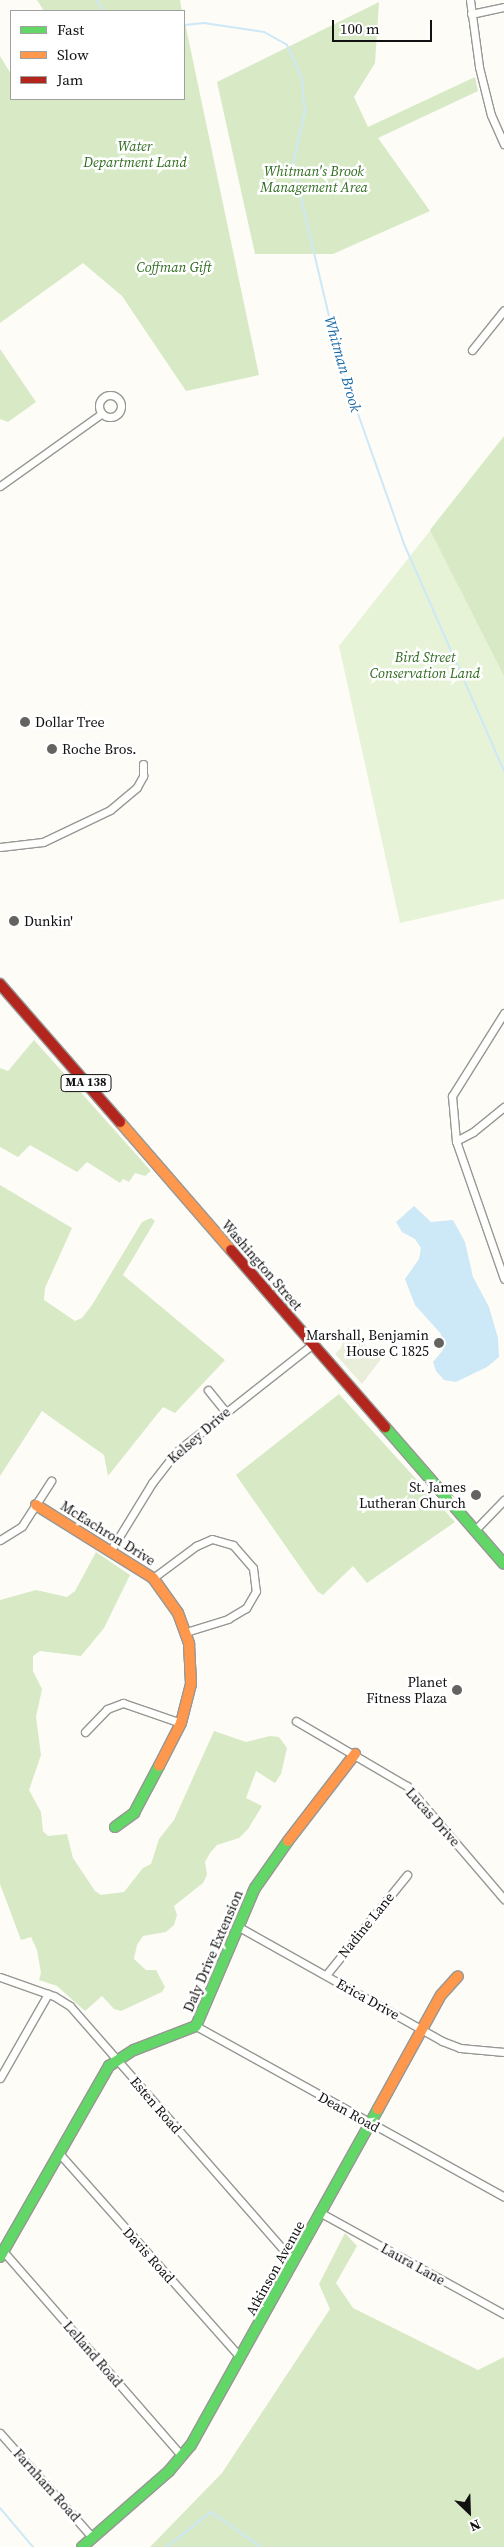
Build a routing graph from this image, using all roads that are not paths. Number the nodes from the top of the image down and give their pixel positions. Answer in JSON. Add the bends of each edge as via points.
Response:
{"nodes":[{"id":1,"x":470,"y":0,"type":"edge"},
{"id":2,"x":504,"y":7,"type":"edge"},
{"id":3,"x":471,"y":14,"type":"junction"},
{"id":4,"x":504,"y":144,"type":"edge"},
{"id":5,"x":504,"y":310,"type":"edge"},
{"id":6,"x":472,"y":350,"type":"dead end"},
{"id":7,"x":101,"y":414,"type":"dead end"},
{"id":8,"x":0,"y":486,"type":"edge"},
{"id":9,"x":143,"y":764,"type":"dead end"},
{"id":10,"x":0,"y":847,"type":"edge"},
{"id":11,"x":0,"y":984,"type":"edge"},
{"id":12,"x":504,"y":1013,"type":"edge"},
{"id":13,"x":504,"y":1107,"type":"edge"},
{"id":14,"x":456,"y":1141,"type":"junction"},
{"id":15,"x":504,"y":1278,"type":"edge"},
{"id":16,"x":313,"y":1344,"type":"junction"},
{"id":17,"x":208,"y":1390,"type":"dead end"},
{"id":18,"x":225,"y":1412,"type":"junction"},
{"id":19,"x":51,"y":1481,"type":"dead end"},
{"id":20,"x":504,"y":1500,"type":"edge"},
{"id":21,"x":36,"y":1505,"type":"junction"},
{"id":22,"x":475,"y":1530,"type":"junction"},
{"id":23,"x":0,"y":1540,"type":"edge"},
{"id":24,"x":111,"y":1550,"type":"junction"},
{"id":25,"x":504,"y":1564,"type":"edge"},
{"id":26,"x":153,"y":1578,"type":"junction"},
{"id":27,"x":186,"y":1632,"type":"junction"},
{"id":28,"x":296,"y":1721,"type":"dead end"},
{"id":29,"x":181,"y":1722,"type":"junction"},
{"id":30,"x":85,"y":1732,"type":"dead end"},
{"id":31,"x":355,"y":1754,"type":"junction"},
{"id":32,"x":115,"y":1827,"type":"dead end"},
{"id":33,"x":407,"y":1874,"type":"dead end"},
{"id":34,"x":504,"y":1898,"type":"edge"},
{"id":35,"x":238,"y":1927,"type":"junction"},
{"id":36,"x":326,"y":1975,"type":"junction"},
{"id":37,"x":458,"y":1976,"type":"dead end"},
{"id":38,"x":0,"y":1977,"type":"edge"},
{"id":39,"x":48,"y":1994,"type":"junction"},
{"id":40,"x":196,"y":2026,"type":"junction"},
{"id":41,"x":422,"y":2029,"type":"junction"},
{"id":42,"x":504,"y":2052,"type":"edge"},
{"id":43,"x":116,"y":2060,"type":"junction"},
{"id":44,"x":0,"y":2078,"type":"edge"},
{"id":45,"x":370,"y":2124,"type":"junction"},
{"id":46,"x":58,"y":2152,"type":"junction"},
{"id":47,"x":504,"y":2197,"type":"edge"},
{"id":48,"x":321,"y":2213,"type":"junction"},
{"id":49,"x":2,"y":2254,"type":"edge"},
{"id":50,"x":293,"y":2261,"type":"junction"},
{"id":51,"x":504,"y":2314,"type":"edge"},
{"id":52,"x":240,"y":2357,"type":"junction"},
{"id":53,"x":0,"y":2433,"type":"edge"},
{"id":54,"x":182,"y":2456,"type":"junction"},
{"id":55,"x":93,"y":2538,"type":"junction"},
{"id":56,"x":82,"y":2547,"type":"edge"}],
"edges":[{"from":1,"to":3,"type":"street"},
{"from":2,"to":3,"type":"street"},
{"from":3,"to":4,"type":"street","via":[[479,68],[491,114]]},
{"from":5,"to":6,"type":"street"},
{"from":7,"to":8,"type":"street"},
{"from":9,"to":10,"type":"street","via":[[139,784],[110,810],[49,840],[27,846]]},
{"from":11,"to":16,"type":"street","name":"Washington Street","number":"MA 138"},
{"from":12,"to":14,"type":"street","via":[[452,1096]]},
{"from":13,"to":14,"type":"street"},
{"from":14,"to":15,"type":"street"},
{"from":16,"to":18,"type":"street","name":"Kelsey Drive"},
{"from":16,"to":22,"type":"street","name":"Washington Street","number":"MA 138"},
{"from":17,"to":18,"type":"street"},
{"from":18,"to":24,"type":"street","name":"Kelsey Drive","via":[[168,1461]]},
{"from":19,"to":21,"type":"street"},
{"from":20,"to":22,"type":"street"},
{"from":21,"to":23,"type":"street","via":[[22,1526]]},
{"from":21,"to":24,"type":"street","name":"McEachron Drive"},
{"from":22,"to":25,"type":"street","name":"Washington Street","number":"MA 138"},
{"from":24,"to":26,"type":"street","name":"McEachron Drive"},
{"from":26,"to":27,"type":"street","name":"McEachron Drive","via":[[173,1604]]},
{"from":26,"to":27,"type":"street","via":[[196,1546],[212,1539],[232,1545],[253,1568],[256,1591],[246,1608],[228,1619]]},
{"from":27,"to":29,"type":"street","name":"McEachron Drive","via":[[191,1684]]},
{"from":28,"to":31,"type":"street","name":"Lucas Drive"},
{"from":29,"to":30,"type":"street","via":[[124,1703],[107,1710]]},
{"from":29,"to":32,"type":"street","name":"McEachron Drive","via":[[134,1813]]},
{"from":31,"to":34,"type":"street","name":"Lucas Drive","via":[[413,1793]]},
{"from":31,"to":35,"type":"street","name":"Daly Drive Extension","via":[[269,1866]]},
{"from":33,"to":36,"type":"street","name":"Nadine Lane"},
{"from":35,"to":36,"type":"street","name":"Erica Drive"},
{"from":35,"to":40,"type":"street","name":"Daly Drive Extension"},
{"from":36,"to":41,"type":"street","name":"Erica Drive"},
{"from":37,"to":41,"type":"street","name":"Atkinson Avenue","via":[[441,1995]]},
{"from":38,"to":39,"type":"street","name":"Esten Road"},
{"from":39,"to":43,"type":"street","name":"Esten Road","via":[[70,2006]]},
{"from":39,"to":44,"type":"street"},
{"from":40,"to":43,"type":"street","name":"Daly Drive Extension"},
{"from":40,"to":45,"type":"street","name":"Dean Road"},
{"from":41,"to":42,"type":"street","name":"Erica Drive","via":[[451,2045]]},
{"from":41,"to":45,"type":"street","name":"Atkinson Avenue"},
{"from":43,"to":46,"type":"street","name":"Daly Drive Extension","via":[[102,2074]]},
{"from":43,"to":50,"type":"street","name":"Esten Road"},
{"from":45,"to":47,"type":"street","name":"Dean Road"},
{"from":45,"to":48,"type":"street","name":"Atkinson Avenue"},
{"from":46,"to":49,"type":"street","name":"Daly Drive Extension"},
{"from":46,"to":52,"type":"street","name":"Davis Road"},
{"from":48,"to":50,"type":"street","name":"Atkinson Avenue"},
{"from":48,"to":51,"type":"street","name":"Laura Lane"},
{"from":49,"to":54,"type":"street","name":"Lelland Road"},
{"from":50,"to":52,"type":"street","name":"Atkinson Avenue"},
{"from":52,"to":54,"type":"street","name":"Atkinson Avenue","via":[[206,2420]]},
{"from":53,"to":55,"type":"street","name":"Farnham Road"},
{"from":54,"to":55,"type":"street","name":"Atkinson Avenue"},
{"from":55,"to":56,"type":"street","name":"Atkinson Avenue"}]}
